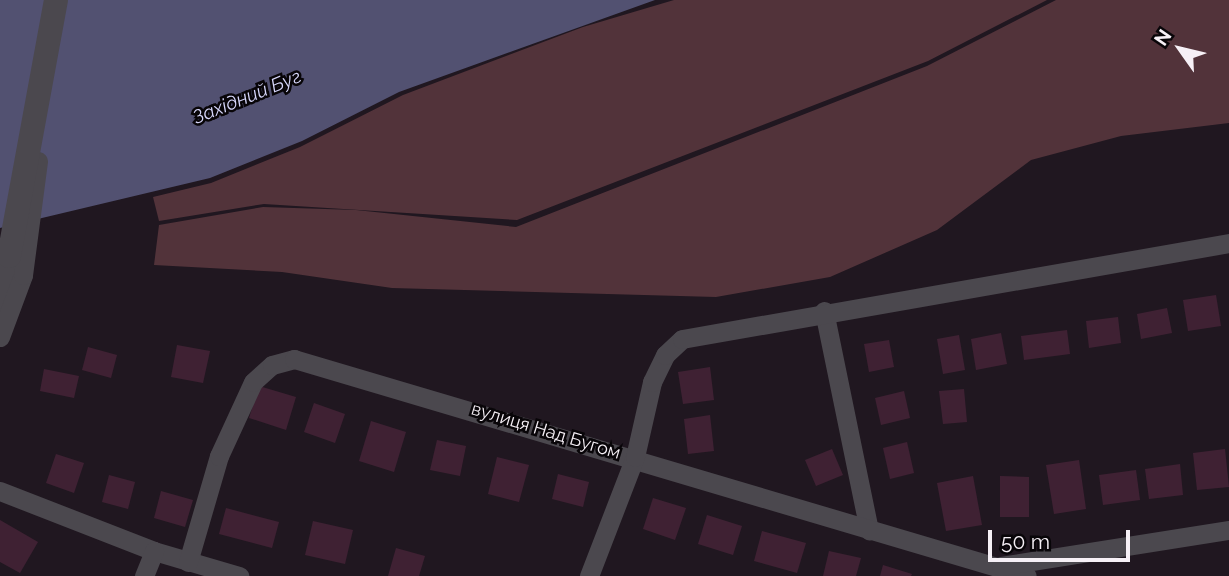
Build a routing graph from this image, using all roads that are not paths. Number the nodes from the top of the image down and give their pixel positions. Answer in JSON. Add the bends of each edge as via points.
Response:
{"nodes":[{"id":1,"x":56,"y":0,"type":"edge"},
{"id":2,"x":39,"y":154,"type":"dead end"},
{"id":3,"x":1229,"y":243,"type":"edge"},
{"id":4,"x":9,"y":256,"type":"joint"},
{"id":5,"x":0,"y":306,"type":"edge"},
{"id":6,"x":824,"y":312,"type":"junction"},
{"id":7,"x":0,"y":337,"type":"edge"},
{"id":8,"x":635,"y":457,"type":"junction"},
{"id":9,"x":0,"y":491,"type":"edge"},
{"id":10,"x":869,"y":530,"type":"junction"},
{"id":11,"x":1229,"y":530,"type":"edge"},
{"id":12,"x":154,"y":551,"type":"junction"},
{"id":13,"x":188,"y":562,"type":"junction"},
{"id":14,"x":1000,"y":566,"type":"junction"},
{"id":15,"x":144,"y":576,"type":"edge"},
{"id":16,"x":239,"y":576,"type":"edge"},
{"id":17,"x":589,"y":576,"type":"edge"},
{"id":18,"x":1027,"y":576,"type":"edge"}],
"edges":[{"from":1,"to":4,"type":"street"},
{"from":2,"to":7,"type":"street","via":[[23,275]]},
{"from":3,"to":6,"type":"street"},
{"from":4,"to":5,"type":"street"},
{"from":6,"to":8,"type":"street","via":[[682,339],[665,355],[652,382]]},
{"from":6,"to":10,"type":"street"},
{"from":8,"to":10,"type":"street","name":"вулиця Над Бугом"},
{"from":8,"to":13,"type":"street","name":"вулиця Над Бугом","via":[[294,359],[272,365],[253,382],[219,456]]},
{"from":8,"to":17,"type":"street"},
{"from":9,"to":12,"type":"street"},
{"from":10,"to":14,"type":"street","name":"вулиця Над Бугом"},
{"from":11,"to":14,"type":"street"},
{"from":12,"to":13,"type":"street"},
{"from":12,"to":15,"type":"street"},
{"from":13,"to":16,"type":"street"},
{"from":14,"to":18,"type":"street","name":"вулиця Над Бугом"}]}
